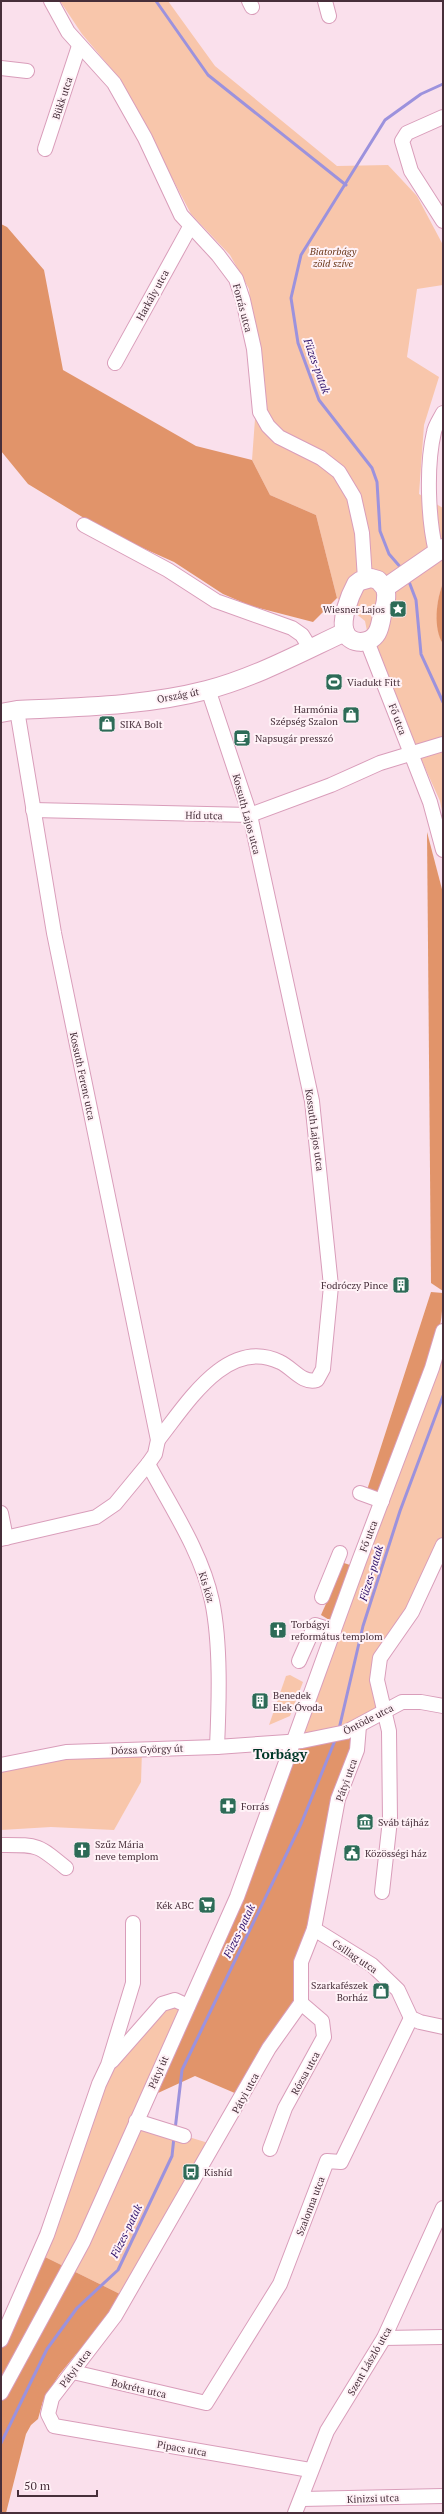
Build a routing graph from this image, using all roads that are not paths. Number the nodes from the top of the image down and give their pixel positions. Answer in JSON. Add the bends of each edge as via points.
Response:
{"nodes":[{"id":1,"x":51,"y":1,"type":"edge"},
{"id":2,"x":325,"y":1,"type":"edge"},
{"id":3,"x":329,"y":16,"type":"dead end"},
{"id":4,"x":79,"y":46,"type":"junction"},
{"id":5,"x":1,"y":68,"type":"edge"},
{"id":6,"x":27,"y":71,"type":"dead end"},
{"id":7,"x":443,"y":117,"type":"edge"},
{"id":8,"x":45,"y":149,"type":"dead end"},
{"id":9,"x":442,"y":220,"type":"edge"},
{"id":10,"x":190,"y":227,"type":"junction"},
{"id":11,"x":115,"y":362,"type":"dead end"},
{"id":12,"x":443,"y":402,"type":"edge"},
{"id":13,"x":443,"y":412,"type":"edge"},
{"id":14,"x":431,"y":512,"type":"junction"},
{"id":15,"x":84,"y":525,"type":"dead end"},
{"id":16,"x":439,"y":550,"type":"edge"},
{"id":17,"x":365,"y":579,"type":"junction"},
{"id":18,"x":385,"y":588,"type":"junction"},
{"id":19,"x":345,"y":632,"type":"junction"},
{"id":20,"x":367,"y":641,"type":"junction"},
{"id":21,"x":310,"y":648,"type":"junction"},
{"id":22,"x":208,"y":689,"type":"junction"},
{"id":23,"x":9,"y":711,"type":"edge"},
{"id":24,"x":443,"y":744,"type":"edge"},
{"id":25,"x":411,"y":753,"type":"junction"},
{"id":26,"x":33,"y":810,"type":"junction"},
{"id":27,"x":250,"y":815,"type":"junction"},
{"id":28,"x":443,"y":850,"type":"edge"},
{"id":29,"x":443,"y":1331,"type":"edge"},
{"id":30,"x":158,"y":1440,"type":"junction"},
{"id":31,"x":148,"y":1464,"type":"junction"},
{"id":32,"x":360,"y":1493,"type":"dead end"},
{"id":33,"x":382,"y":1501,"type":"junction"},
{"id":34,"x":1,"y":1513,"type":"edge"},
{"id":35,"x":3,"y":1539,"type":"edge"},
{"id":36,"x":443,"y":1546,"type":"edge"},
{"id":37,"x":340,"y":1553,"type":"dead end"},
{"id":38,"x":322,"y":1597,"type":"dead end"},
{"id":39,"x":334,"y":1631,"type":"junction"},
{"id":40,"x":299,"y":1662,"type":"dead end"},
{"id":41,"x":443,"y":1706,"type":"edge"},
{"id":42,"x":383,"y":1711,"type":"junction"},
{"id":43,"x":353,"y":1729,"type":"junction"},
{"id":44,"x":294,"y":1742,"type":"junction"},
{"id":45,"x":217,"y":1747,"type":"junction"},
{"id":46,"x":1,"y":1765,"type":"edge"},
{"id":47,"x":1,"y":1845,"type":"edge"},
{"id":48,"x":66,"y":1868,"type":"dead end"},
{"id":49,"x":382,"y":1892,"type":"dead end"},
{"id":50,"x":133,"y":1923,"type":"dead end"},
{"id":51,"x":314,"y":1930,"type":"junction"},
{"id":52,"x":301,"y":2003,"type":"junction"},
{"id":53,"x":188,"y":2006,"type":"junction"},
{"id":54,"x":411,"y":2018,"type":"junction"},
{"id":55,"x":443,"y":2027,"type":"edge"},
{"id":56,"x":108,"y":2065,"type":"junction"},
{"id":57,"x":136,"y":2121,"type":"junction"},
{"id":58,"x":184,"y":2136,"type":"dead end"},
{"id":59,"x":270,"y":2149,"type":"dead end"},
{"id":60,"x":443,"y":2210,"type":"edge"},
{"id":61,"x":443,"y":2337,"type":"edge"},
{"id":62,"x":384,"y":2338,"type":"junction"},
{"id":63,"x":1,"y":2340,"type":"edge"},
{"id":64,"x":73,"y":2372,"type":"junction"},
{"id":65,"x":1,"y":2393,"type":"edge"},
{"id":66,"x":206,"y":2403,"type":"joint"},
{"id":67,"x":54,"y":2426,"type":"joint"},
{"id":68,"x":310,"y":2470,"type":"junction"},
{"id":69,"x":443,"y":2496,"type":"edge"},
{"id":70,"x":302,"y":2499,"type":"junction"},
{"id":71,"x":295,"y":2513,"type":"edge"}],
"edges":[{"from":1,"to":4,"type":"street","name":"Forrás utca"},
{"from":2,"to":3,"type":"street"},
{"from":4,"to":8,"type":"street","name":"Bükk utca"},
{"from":4,"to":10,"type":"street","name":"Forrás utca","via":[[114,83],[145,138],[180,215]]},
{"from":5,"to":6,"type":"street"},
{"from":7,"to":9,"type":"street","via":[[407,133],[402,141],[411,171]]},
{"from":10,"to":11,"type":"street","name":"Harkály utca"},
{"from":10,"to":17,"type":"street","name":"Forrás utca","via":[[218,255],[236,279],[254,349],[260,412],[268,426],[279,437],[321,458],[340,472],[354,497],[362,533]]},
{"from":12,"to":14,"type":"street","via":[[426,436],[423,489],[425,501]]},
{"from":13,"to":14,"type":"street","via":[[434,431],[430,461]]},
{"from":14,"to":16,"type":"street"},
{"from":15,"to":21,"type":"street","via":[[168,570],[216,600],[292,628],[302,635]]},
{"from":16,"to":18,"type":"main road"},
{"from":17,"to":18,"type":"main road","via":[[378,580]]},
{"from":17,"to":19,"type":"main road","via":[[352,590],[344,622]]},
{"from":18,"to":20,"type":"main road","via":[[387,599],[378,629]]},
{"from":19,"to":20,"type":"main road","via":[[352,640]]},
{"from":19,"to":21,"type":"main road","name":"Ország út"},
{"from":20,"to":25,"type":"street","name":"Fő utca"},
{"from":21,"to":22,"type":"main road","name":"Ország út","via":[[261,671]]},
{"from":22,"to":23,"type":"main road","name":"Ország út","via":[[129,704]]},
{"from":22,"to":27,"type":"street","name":"Kossuth Lajos utca"},
{"from":23,"to":26,"type":"street","name":"Kossuth Ferenc utca"},
{"from":24,"to":25,"type":"street"},
{"from":25,"to":27,"type":"street","name":"Híd utca"},
{"from":25,"to":28,"type":"street","name":"Fő utca","via":[[430,802]]},
{"from":26,"to":27,"type":"street","name":"Híd utca"},
{"from":26,"to":30,"type":"street","name":"Kossuth Ferenc utca","via":[[55,941]]},
{"from":27,"to":30,"type":"street","name":"Kossuth Lajos utca","via":[[313,1109],[331,1286],[323,1369],[317,1380],[311,1382],[280,1362],[263,1357],[240,1358],[223,1366],[205,1384]]},
{"from":29,"to":33,"type":"street","name":"Fő utca","via":[[432,1368]]},
{"from":30,"to":31,"type":"street","via":[[155,1454]]},
{"from":31,"to":35,"type":"street","via":[[115,1504],[96,1517]]},
{"from":31,"to":45,"type":"street","name":"Kis köz","via":[[196,1556],[212,1601],[219,1690]]},
{"from":32,"to":33,"type":"street"},
{"from":33,"to":39,"type":"street","name":"Fő utca"},
{"from":34,"to":35,"type":"street"},
{"from":36,"to":42,"type":"street","via":[[412,1612],[380,1658],[377,1680]]},
{"from":37,"to":38,"type":"street"},
{"from":39,"to":40,"type":"street","via":[[315,1625]]},
{"from":39,"to":44,"type":"street","name":"Fő utca"},
{"from":41,"to":42,"type":"street","name":"Öntöde utca","via":[[402,1702]]},
{"from":42,"to":43,"type":"street","name":"Öntöde utca"},
{"from":42,"to":49,"type":"street","via":[[389,1731],[390,1820]]},
{"from":43,"to":44,"type":"street","name":"Öntöde utca"},
{"from":43,"to":51,"type":"street","name":"Pátyi utca","via":[[357,1750],[338,1799]]},
{"from":44,"to":45,"type":"street","name":"Dózsa György út"},
{"from":44,"to":53,"type":"street","name":"Pátyi út","via":[[237,1897]]},
{"from":45,"to":46,"type":"street","name":"Dózsa György út","via":[[66,1752]]},
{"from":47,"to":48,"type":"street","via":[[34,1845],[45,1850]]},
{"from":50,"to":56,"type":"street","via":[[133,1983]]},
{"from":51,"to":52,"type":"street","name":"Pátyi utca","via":[[301,1962]]},
{"from":51,"to":54,"type":"street","name":"Csillag utca","via":[[372,1965],[398,1990]]},
{"from":52,"to":59,"type":"street","name":"Rózsa utca","via":[[322,2021],[324,2037],[285,2108]]},
{"from":52,"to":64,"type":"street","name":"Pátyi utca","via":[[269,2048],[116,2316]]},
{"from":53,"to":56,"type":"street","via":[[175,2000],[162,2004]]},
{"from":53,"to":57,"type":"street","name":"Pátyi út"},
{"from":54,"to":55,"type":"street"},
{"from":54,"to":66,"type":"street","name":"Szalonna utca","via":[[341,2162],[327,2161],[280,2284]]},
{"from":56,"to":63,"type":"street","via":[[48,2235]]},
{"from":57,"to":58,"type":"street"},
{"from":57,"to":65,"type":"street","name":"Pátyi út","via":[[83,2242]]},
{"from":60,"to":62,"type":"street","name":"Szent László utca"},
{"from":61,"to":62,"type":"street"},
{"from":62,"to":68,"type":"street","name":"Szent László utca","via":[[327,2431]]},
{"from":64,"to":66,"type":"street","name":"Bokréta utca"},
{"from":64,"to":67,"type":"street","name":"Pátyi utca","via":[[52,2398],[48,2414]]},
{"from":67,"to":68,"type":"street","name":"Pipacs utca"},
{"from":68,"to":70,"type":"street","name":"Szent László utca"},
{"from":69,"to":70,"type":"street","name":"Kinizsi utca"},
{"from":70,"to":71,"type":"street","name":"Szent László utca"}]}
